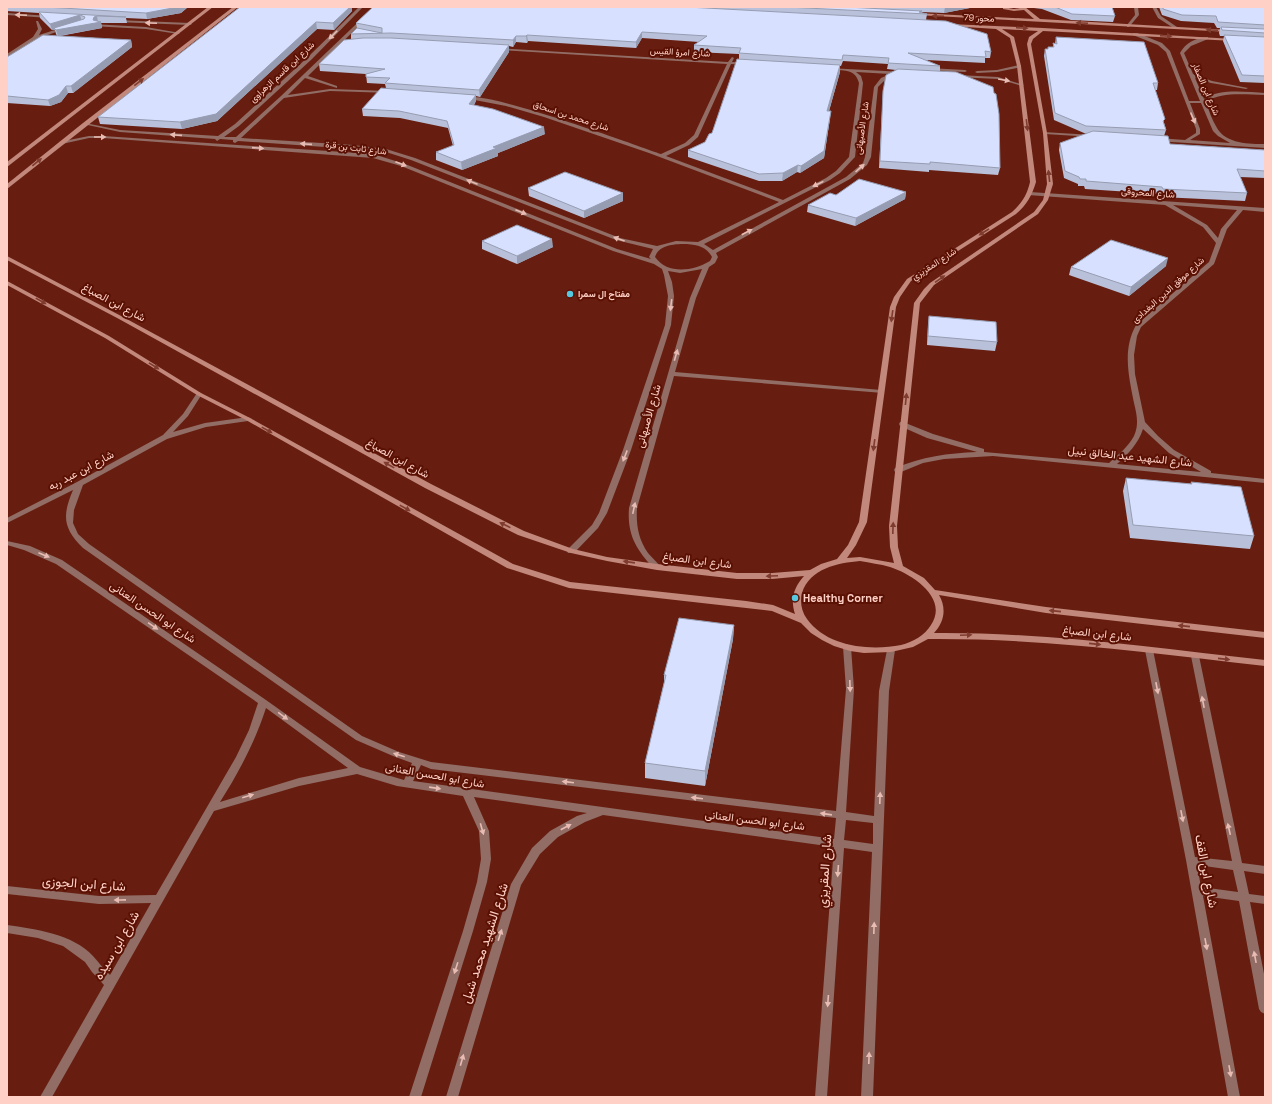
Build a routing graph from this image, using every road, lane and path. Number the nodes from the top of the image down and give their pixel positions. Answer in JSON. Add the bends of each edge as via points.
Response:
{"nodes":[{"id":1,"x":211,"y":7,"type":"edge"},
{"id":2,"x":236,"y":7,"type":"edge"},
{"id":3,"x":361,"y":7,"type":"edge"},
{"id":4,"x":376,"y":7,"type":"edge"},
{"id":5,"x":1136,"y":7,"type":"edge"},
{"id":6,"x":1154,"y":7,"type":"edge"},
{"id":7,"x":1005,"y":8,"type":"edge"},
{"id":8,"x":1023,"y":8,"type":"edge"},
{"id":9,"x":7,"y":14,"type":"edge"},
{"id":10,"x":912,"y":14,"type":"edge"},
{"id":11,"x":53,"y":17,"type":"edge"},
{"id":12,"x":991,"y":18,"type":"junction"},
{"id":13,"x":30,"y":21,"type":"dead end"},
{"id":14,"x":113,"y":21,"type":"edge"},
{"id":15,"x":1039,"y":21,"type":"junction"},
{"id":16,"x":37,"y":22,"type":"junction"},
{"id":17,"x":52,"y":22,"type":"edge"},
{"id":18,"x":60,"y":23,"type":"edge"},
{"id":19,"x":83,"y":24,"type":"edge"},
{"id":20,"x":190,"y":24,"type":"junction"},
{"id":21,"x":941,"y":24,"type":"edge"},
{"id":22,"x":1128,"y":26,"type":"junction"},
{"id":23,"x":995,"y":27,"type":"junction"},
{"id":24,"x":1176,"y":28,"type":"junction"},
{"id":25,"x":1043,"y":29,"type":"junction"},
{"id":26,"x":351,"y":31,"type":"junction"},
{"id":27,"x":1234,"y":32,"type":"edge"},
{"id":28,"x":178,"y":33,"type":"junction"},
{"id":29,"x":359,"y":34,"type":"edge"},
{"id":30,"x":1135,"y":34,"type":"junction"},
{"id":31,"x":35,"y":38,"type":"junction"},
{"id":32,"x":1206,"y":38,"type":"junction"},
{"id":33,"x":1243,"y":40,"type":"edge"},
{"id":34,"x":1018,"y":42,"type":"junction"},
{"id":35,"x":350,"y":43,"type":"edge"},
{"id":36,"x":1030,"y":44,"type":"junction"},
{"id":37,"x":336,"y":45,"type":"junction"},
{"id":38,"x":495,"y":46,"type":"edge"},
{"id":39,"x":7,"y":55,"type":"edge"},
{"id":40,"x":310,"y":58,"type":"junction"},
{"id":41,"x":322,"y":59,"type":"junction"},
{"id":42,"x":748,"y":59,"type":"edge"},
{"id":43,"x":731,"y":60,"type":"junction"},
{"id":44,"x":753,"y":64,"type":"edge"},
{"id":45,"x":1019,"y":66,"type":"junction"},
{"id":46,"x":920,"y":69,"type":"edge"},
{"id":47,"x":850,"y":70,"type":"junction"},
{"id":48,"x":897,"y":72,"type":"junction"},
{"id":49,"x":927,"y":74,"type":"edge"},
{"id":50,"x":1192,"y":75,"type":"junction"},
{"id":51,"x":304,"y":76,"type":"junction"},
{"id":52,"x":1022,"y":85,"type":"junction"},
{"id":53,"x":1265,"y":89,"type":"edge"},
{"id":54,"x":346,"y":90,"type":"junction"},
{"id":55,"x":392,"y":93,"type":"edge"},
{"id":56,"x":1265,"y":94,"type":"edge"},
{"id":57,"x":283,"y":96,"type":"junction"},
{"id":58,"x":460,"y":97,"type":"edge"},
{"id":59,"x":1187,"y":102,"type":"junction"},
{"id":60,"x":1203,"y":102,"type":"junction"},
{"id":61,"x":85,"y":124,"type":"junction"},
{"id":62,"x":1045,"y":133,"type":"junction"},
{"id":63,"x":1098,"y":136,"type":"edge"},
{"id":64,"x":218,"y":138,"type":"junction"},
{"id":65,"x":1152,"y":139,"type":"edge"},
{"id":66,"x":236,"y":140,"type":"junction"},
{"id":67,"x":1183,"y":141,"type":"junction"},
{"id":68,"x":62,"y":142,"type":"junction"},
{"id":69,"x":211,"y":144,"type":"junction"},
{"id":70,"x":1241,"y":145,"type":"junction"},
{"id":71,"x":230,"y":146,"type":"junction"},
{"id":72,"x":1265,"y":146,"type":"edge"},
{"id":73,"x":662,"y":156,"type":"junction"},
{"id":74,"x":7,"y":165,"type":"edge"},
{"id":75,"x":7,"y":187,"type":"edge"},
{"id":76,"x":503,"y":194,"type":"junction"},
{"id":77,"x":1030,"y":194,"type":"junction"},
{"id":78,"x":1048,"y":195,"type":"junction"},
{"id":79,"x":490,"y":200,"type":"junction"},
{"id":80,"x":782,"y":201,"type":"junction"},
{"id":81,"x":1165,"y":203,"type":"junction"},
{"id":82,"x":1241,"y":209,"type":"junction"},
{"id":83,"x":1265,"y":210,"type":"edge"},
{"id":84,"x":1218,"y":242,"type":"junction"},
{"id":85,"x":699,"y":244,"type":"junction"},
{"id":86,"x":657,"y":248,"type":"junction"},
{"id":87,"x":713,"y":252,"type":"junction"},
{"id":88,"x":7,"y":258,"type":"edge"},
{"id":89,"x":654,"y":262,"type":"junction"},
{"id":90,"x":706,"y":267,"type":"junction"},
{"id":91,"x":664,"y":268,"type":"junction"},
{"id":92,"x":7,"y":283,"type":"edge"},
{"id":93,"x":671,"y":374,"type":"junction"},
{"id":94,"x":881,"y":392,"type":"junction"},
{"id":95,"x":199,"y":394,"type":"junction"},
{"id":96,"x":248,"y":419,"type":"junction"},
{"id":97,"x":1141,"y":422,"type":"junction"},
{"id":98,"x":903,"y":424,"type":"junction"},
{"id":99,"x":164,"y":437,"type":"junction"},
{"id":100,"x":993,"y":454,"type":"junction"},
{"id":101,"x":1110,"y":466,"type":"junction"},
{"id":102,"x":898,"y":470,"type":"junction"},
{"id":103,"x":1212,"y":476,"type":"junction"},
{"id":104,"x":1265,"y":481,"type":"edge"},
{"id":105,"x":80,"y":484,"type":"junction"},
{"id":106,"x":7,"y":521,"type":"edge"},
{"id":107,"x":7,"y":543,"type":"edge"},
{"id":108,"x":571,"y":551,"type":"junction"},
{"id":109,"x":840,"y":561,"type":"junction"},
{"id":110,"x":657,"y":567,"type":"junction"},
{"id":111,"x":899,"y":567,"type":"junction"},
{"id":112,"x":811,"y":573,"type":"junction"},
{"id":113,"x":934,"y":592,"type":"junction"},
{"id":114,"x":804,"y":621,"type":"junction"},
{"id":115,"x":1265,"y":635,"type":"edge"},
{"id":116,"x":927,"y":636,"type":"junction"},
{"id":117,"x":847,"y":647,"type":"junction"},
{"id":118,"x":891,"y":650,"type":"junction"},
{"id":119,"x":1149,"y":650,"type":"junction"},
{"id":120,"x":1195,"y":656,"type":"junction"},
{"id":121,"x":1265,"y":663,"type":"edge"},
{"id":122,"x":263,"y":702,"type":"junction"},
{"id":123,"x":418,"y":761,"type":"junction"},
{"id":124,"x":358,"y":770,"type":"junction"},
{"id":125,"x":407,"y":784,"type":"junction"},
{"id":126,"x":467,"y":793,"type":"junction"},
{"id":127,"x":211,"y":808,"type":"junction"},
{"id":128,"x":601,"y":812,"type":"junction"},
{"id":129,"x":842,"y":816,"type":"junction"},
{"id":130,"x":879,"y":820,"type":"junction"},
{"id":131,"x":840,"y":843,"type":"junction"},
{"id":132,"x":878,"y":849,"type":"junction"},
{"id":133,"x":1191,"y":860,"type":"junction"},
{"id":134,"x":1238,"y":866,"type":"junction"},
{"id":135,"x":1265,"y":870,"type":"edge"},
{"id":136,"x":7,"y":890,"type":"edge"},
{"id":137,"x":1197,"y":891,"type":"junction"},
{"id":138,"x":1244,"y":897,"type":"junction"},
{"id":139,"x":159,"y":899,"type":"junction"},
{"id":140,"x":1265,"y":900,"type":"edge"},
{"id":141,"x":7,"y":929,"type":"edge"},
{"id":142,"x":111,"y":984,"type":"junction"},
{"id":143,"x":1265,"y":1009,"type":"edge"},
{"id":144,"x":46,"y":1097,"type":"edge"},
{"id":145,"x":415,"y":1097,"type":"edge"},
{"id":146,"x":452,"y":1097,"type":"edge"},
{"id":147,"x":821,"y":1097,"type":"edge"},
{"id":148,"x":867,"y":1097,"type":"edge"},
{"id":149,"x":1234,"y":1097,"type":"edge"}],
"edges":[{"from":1,"to":20,"type":"street"},
{"from":61,"to":2,"type":"street","one_way":true},
{"from":3,"to":40,"type":"street","name":"شارع ابن قاسم الزهراوى","one_way":true},
{"from":4,"to":26,"type":"street","name":"شارع ابن قاسم الزهراوى"},
{"from":5,"to":22,"type":"street","via":[[1137,15]]},
{"from":6,"to":24,"type":"street","via":[[1159,17]]},
{"from":7,"to":8,"type":"street"},
{"from":7,"to":12,"type":"street"},
{"from":8,"to":15,"type":"street"},
{"from":11,"to":9,"type":"street","one_way":true},
{"from":12,"to":10,"type":"street","name":"محور 79","one_way":true},
{"from":12,"to":15,"type":"street","name":"محور 79"},
{"from":13,"to":16,"type":"street"},
{"from":20,"to":14,"type":"street","one_way":true},
{"from":22,"to":15,"type":"street","name":"محور 79","one_way":true},
{"from":16,"to":17,"type":"street"},
{"from":16,"to":31,"type":"street","via":[[40,29]]},
{"from":18,"to":31,"type":"street","via":[[70,25]]},
{"from":19,"to":28,"type":"street"},
{"from":20,"to":28,"type":"street"},
{"from":21,"to":23,"type":"street","name":"محور 79"},
{"from":22,"to":24,"type":"street","name":"محور 79"},
{"from":23,"to":25,"type":"street","name":"محور 79","one_way":true},
{"from":23,"to":34,"type":"street"},
{"from":27,"to":24,"type":"street","name":"محور 79","one_way":true},
{"from":25,"to":30,"type":"street","name":"محور 79"},
{"from":25,"to":36,"type":"street","via":[[1031,38]]},
{"from":26,"to":29,"type":"street"},
{"from":26,"to":37,"type":"street","name":"شارع ابن قاسم الزهراوى"},
{"from":28,"to":74,"type":"street"},
{"from":30,"to":32,"type":"street","name":"محور 79","one_way":true},
{"from":30,"to":59,"type":"street","name":"شارع ابن الصفار","via":[[1166,49]]},
{"from":31,"to":39,"type":"street"},
{"from":32,"to":33,"type":"street","name":"محور 79"},
{"from":32,"to":50,"type":"street","name":"شارع ابن الصفار","via":[[1188,44],[1182,53]]},
{"from":34,"to":36,"type":"street"},
{"from":34,"to":45,"type":"street","name":"شارع المقريزي"},
{"from":35,"to":37,"type":"street"},
{"from":36,"to":62,"type":"street","name":"شارع المقريزي"},
{"from":37,"to":41,"type":"street","name":"شارع ابن قاسم الزهراوى"},
{"from":38,"to":43,"type":"street","name":"شارع امرؤ القيس"},
{"from":40,"to":41,"type":"street"},
{"from":40,"to":64,"type":"street","name":"شارع ابن قاسم الزهراوى","via":[[237,125]]},
{"from":41,"to":51,"type":"street","name":"شارع ابن قاسم الزهراوى"},
{"from":42,"to":43,"type":"street","name":"شارع امرؤ القيس"},
{"from":43,"to":44,"type":"street","name":"شارع امرؤ القيس"},
{"from":43,"to":73,"type":"street","via":[[696,136],[687,144]]},
{"from":45,"to":46,"type":"street","via":[[983,72]]},
{"from":45,"to":52,"type":"street","name":"شارع المقريزي"},
{"from":47,"to":48,"type":"street"},
{"from":47,"to":48,"type":"street","via":[[827,66],[905,70]]},
{"from":47,"to":80,"type":"street","name":"شارع الأصبهانى","one_way":true,"via":[[861,80],[852,157],[828,179]]},
{"from":87,"to":48,"type":"street","name":"شارع الأصبهانى","one_way":true,"via":[[848,178],[865,164],[870,149],[876,87],[883,79]]},
{"from":49,"to":52,"type":"street","one_way":true,"via":[[998,78]]},
{"from":50,"to":53,"type":"street","via":[[1223,85]]},
{"from":50,"to":60,"type":"street","name":"شارع ابن الصفار"},
{"from":51,"to":54,"type":"street"},
{"from":51,"to":57,"type":"street","name":"شارع ابن قاسم الزهراوى"},
{"from":52,"to":77,"type":"street","name":"شارع المقريزي","one_way":true,"via":[[1033,174]]},
{"from":54,"to":55,"type":"street"},
{"from":54,"to":57,"type":"street","via":[[314,91]]},
{"from":56,"to":60,"type":"street","via":[[1220,94]]},
{"from":57,"to":66,"type":"street","name":"شارع ابن قاسم الزهراوى"},
{"from":58,"to":73,"type":"street","name":"شارع محمد بن اسحاق","via":[[508,104]]},
{"from":59,"to":60,"type":"street"},
{"from":59,"to":67,"type":"street","name":"شارع ابن الصفار","one_way":true,"via":[[1198,134]]},
{"from":60,"to":70,"type":"street","name":"شارع ابن الصفار","via":[[1215,130]]},
{"from":64,"to":61,"type":"street","name":"شارع ثابت بن قرة","one_way":true,"via":[[120,132]]},
{"from":61,"to":68,"type":"street"},
{"from":62,"to":63,"type":"street"},
{"from":78,"to":62,"type":"street","name":"شارع المقريزي","one_way":true,"via":[[1050,184]]},
{"from":64,"to":66,"type":"street","name":"شارع ثابت بن قرة"},
{"from":64,"to":69,"type":"street","name":"شارع ابن قاسم الزهراوى"},
{"from":65,"to":67,"type":"street"},
{"from":66,"to":71,"type":"street","name":"شارع ابن قاسم الزهراوى"},
{"from":76,"to":66,"type":"street","name":"شارع ثابت بن قرة","one_way":true,"via":[[386,151]]},
{"from":67,"to":70,"type":"street"},
{"from":68,"to":69,"type":"street","name":"شارع ثابت بن قرة","one_way":true,"via":[[103,137]]},
{"from":75,"to":68,"type":"street","one_way":true},
{"from":69,"to":71,"type":"street","name":"شارع ثابت بن قرة"},
{"from":70,"to":72,"type":"street"},
{"from":71,"to":79,"type":"street","name":"شارع ثابت بن قرة","one_way":true,"via":[[373,156],[403,165]]},
{"from":73,"to":80,"type":"street","name":"شارع محمد بن اسحاق"},
{"from":76,"to":79,"type":"street"},
{"from":86,"to":76,"type":"street","name":"شارع ثابت بن قرة","one_way":true,"via":[[618,239]]},
{"from":77,"to":78,"type":"street","name":"شارع المحروقى"},
{"from":77,"to":94,"type":"street","name":"شارع المقريزي","one_way":true,"via":[[1014,213],[916,275],[902,288],[893,307]]},
{"from":78,"to":81,"type":"street","name":"شارع المحروقى"},
{"from":98,"to":78,"type":"street","name":"شارع المقريزي","one_way":true,"via":[[916,311],[921,297],[932,284],[1036,213],[1044,205]]},
{"from":79,"to":89,"type":"street","name":"شارع ثابت بن قرة","one_way":true,"via":[[615,250]]},
{"from":80,"to":85,"type":"street","name":"شارع الأصبهانى"},
{"from":81,"to":82,"type":"street","name":"شارع المحروقى"},
{"from":81,"to":84,"type":"street","via":[[1205,226]]},
{"from":82,"to":83,"type":"street","name":"شارع المحروقى"},
{"from":82,"to":84,"type":"street","name":"شارع موفق الدين البغدادى","via":[[1224,229]]},
{"from":84,"to":97,"type":"street","name":"شارع موفق الدين البغدادى","via":[[1212,263],[1138,326],[1132,338],[1130,352]]},
{"from":85,"to":86,"type":"street","via":[[676,243]]},
{"from":85,"to":87,"type":"street"},
{"from":86,"to":89,"type":"street","via":[[653,252]]},
{"from":87,"to":90,"type":"street","name":"شارع الأصبهانى","via":[[716,257]]},
{"from":108,"to":88,"type":"street","name":"شارع ابن الصباغ","one_way":true,"via":[[521,533],[463,505]]},
{"from":89,"to":91,"type":"street","name":"شارع ثابت بن قرة"},
{"from":90,"to":91,"type":"street","via":[[681,271]]},
{"from":93,"to":90,"type":"street","name":"شارع الأصبهانى","one_way":true,"via":[[693,298]]},
{"from":91,"to":108,"type":"street","name":"شارع الأصبهانى","one_way":true,"via":[[672,287],[668,325],[628,450],[602,514],[595,526]]},
{"from":92,"to":95,"type":"street","one_way":true,"via":[[107,337]]},
{"from":93,"to":94,"type":"street"},
{"from":110,"to":93,"type":"street","name":"شارع الأصبهانى","one_way":true,"via":[[638,544],[632,520],[633,508]]},
{"from":94,"to":109,"type":"street","name":"شارع المقريزي","one_way":true,"via":[[863,522],[852,545]]},
{"from":95,"to":96,"type":"street"},
{"from":95,"to":99,"type":"street","name":"شارع ابن عبد ربه","via":[[186,415]]},
{"from":96,"to":99,"type":"street","name":"شارع ابن عبد ربه","via":[[206,425]]},
{"from":96,"to":114,"type":"street","one_way":true,"via":[[510,566],[569,585],[746,604],[772,608]]},
{"from":97,"to":101,"type":"street","via":[[1131,445]]},
{"from":97,"to":103,"type":"street","via":[[1162,444],[1192,466]]},
{"from":98,"to":100,"type":"street","name":"شارع الشهيد عبد الخالق نبيل","via":[[950,443]]},
{"from":98,"to":102,"type":"street","name":"شارع المقريزي"},
{"from":99,"to":105,"type":"street","name":"شارع ابن عبد ربه"},
{"from":100,"to":101,"type":"street","name":"شارع الشهيد عبد الخالق نبيل"},
{"from":100,"to":102,"type":"street","name":"شارع الشهيد عبد الخالق نبيل","via":[[954,455]]},
{"from":101,"to":103,"type":"street","name":"شارع الشهيد عبد الخالق نبيل"},
{"from":111,"to":102,"type":"street","name":"شارع المقريزي","one_way":true,"via":[[893,539]]},
{"from":103,"to":104,"type":"street","name":"شارع الشهيد عبد الخالق نبيل"},
{"from":105,"to":106,"type":"street","name":"شارع ابن عبد ربه"},
{"from":123,"to":105,"type":"street","name":"شارع ابو الحسن العنانى","one_way":true,"via":[[358,738],[86,546],[75,536],[69,523],[71,503]]},
{"from":107,"to":122,"type":"street","name":"شارع ابو الحسن العنانى","one_way":true,"via":[[27,548],[59,562]]},
{"from":110,"to":108,"type":"street","name":"شارع ابن الصباغ","one_way":true},
{"from":109,"to":111,"type":"street","via":[[880,561]]},
{"from":109,"to":112,"type":"street"},
{"from":112,"to":110,"type":"street","name":"شارع ابن الصباغ","one_way":true,"via":[[737,576]]},
{"from":111,"to":113,"type":"street","via":[[916,575]]},
{"from":112,"to":114,"type":"street","via":[[802,581],[796,600]]},
{"from":115,"to":113,"type":"street","name":"شارع ابن الصباغ","one_way":true,"via":[[1038,609]]},
{"from":113,"to":116,"type":"street","via":[[940,615]]},
{"from":114,"to":117,"type":"street","via":[[824,637]]},
{"from":116,"to":118,"type":"street","via":[[911,645]]},
{"from":116,"to":119,"type":"street","name":"شارع ابن الصباغ","one_way":true,"via":[[1006,636]]},
{"from":117,"to":118,"type":"street","via":[[861,650]]},
{"from":117,"to":129,"type":"street","name":"شارع المقريزي","one_way":true,"via":[[850,689]]},
{"from":130,"to":118,"type":"street","one_way":true,"via":[[884,691]]},
{"from":119,"to":120,"type":"street","name":"شارع ابن الصباغ"},
{"from":119,"to":133,"type":"street","name":"شارع ابن القف","one_way":true},
{"from":120,"to":121,"type":"street","name":"شارع ابن الصباغ","one_way":true},
{"from":134,"to":120,"type":"street","one_way":true},
{"from":122,"to":124,"type":"street","name":"شارع ابو الحسن العنانى","one_way":true},
{"from":122,"to":127,"type":"street","name":"شارع ابن سيده","via":[[243,756]]},
{"from":123,"to":125,"type":"street"},
{"from":129,"to":123,"type":"street","name":"شارع ابو الحسن العنانى","one_way":true,"via":[[431,765]]},
{"from":124,"to":125,"type":"street","name":"شارع ابو الحسن العنانى"},
{"from":127,"to":124,"type":"street","one_way":true,"via":[[299,782]]},
{"from":125,"to":126,"type":"street","name":"شارع ابو الحسن العنانى","one_way":true},
{"from":126,"to":128,"type":"street","name":"شارع ابو الحسن العنانى"},
{"from":126,"to":145,"type":"street","name":"شارع الشهيد محمد شبل","one_way":true,"via":[[484,831],[486,859],[482,882]]},
{"from":127,"to":139,"type":"street","name":"شارع ابن سيده"},
{"from":128,"to":131,"type":"street","name":"شارع ابو الحسن العنانى"},
{"from":146,"to":128,"type":"street","name":"شارع الشهيد محمد شبل","one_way":true,"via":[[516,884],[536,851],[554,834],[581,819]]},
{"from":129,"to":130,"type":"street","name":"شارع ابو الحسن العنانى"},
{"from":129,"to":131,"type":"street","name":"شارع المقريزي"},
{"from":130,"to":132,"type":"street"},
{"from":131,"to":132,"type":"street","name":"شارع ابو الحسن العنانى"},
{"from":131,"to":147,"type":"street","name":"شارع المقريزي","one_way":true},
{"from":148,"to":132,"type":"street","one_way":true},
{"from":133,"to":134,"type":"street"},
{"from":133,"to":137,"type":"street","name":"شارع ابن القف"},
{"from":134,"to":135,"type":"street"},
{"from":134,"to":138,"type":"street"},
{"from":139,"to":136,"type":"street","name":"شارع ابن الجوزى","one_way":true,"via":[[99,900]]},
{"from":137,"to":138,"type":"street"},
{"from":137,"to":149,"type":"street","name":"شارع ابن القف","one_way":true},
{"from":138,"to":140,"type":"street"},
{"from":143,"to":138,"type":"street","one_way":true},
{"from":139,"to":142,"type":"street","name":"شارع ابن سيده"},
{"from":141,"to":142,"type":"street","via":[[38,934],[67,943],[90,959]]},
{"from":142,"to":144,"type":"street","name":"شارع ابن سيده"}]}
